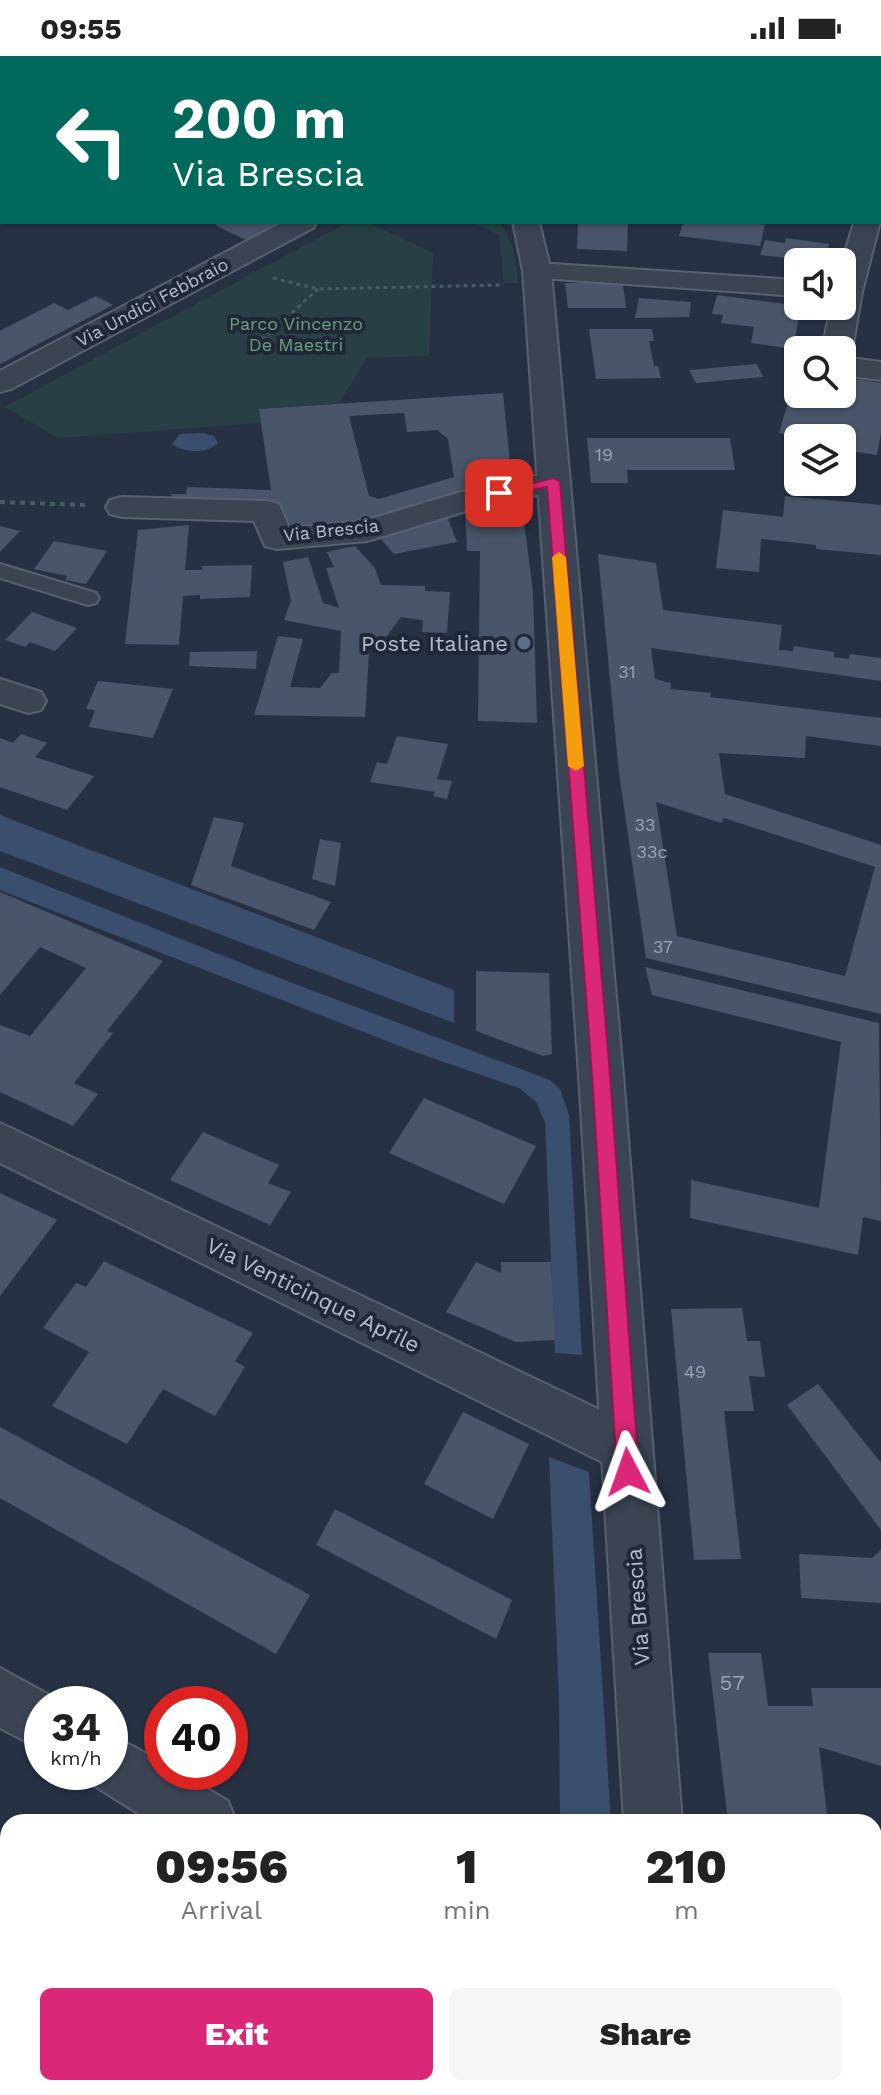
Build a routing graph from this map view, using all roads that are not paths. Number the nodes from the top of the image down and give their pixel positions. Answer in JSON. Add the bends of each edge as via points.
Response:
{"nodes":[{"id":1,"x":299,"y":224,"type":"edge"},
{"id":2,"x":526,"y":224,"type":"edge"},
{"id":3,"x":866,"y":224,"type":"edge"},
{"id":4,"x":856,"y":257,"type":"edge"},
{"id":5,"x":537,"y":278,"type":"junction"},
{"id":6,"x":784,"y":287,"type":"edge"},
{"id":7,"x":856,"y":368,"type":"edge"},
{"id":8,"x":881,"y":371,"type":"edge"},
{"id":9,"x":0,"y":383,"type":"edge"},
{"id":10,"x":554,"y":482,"type":"junction"},
{"id":11,"x":122,"y":507,"type":"road end"},
{"id":12,"x":0,"y":571,"type":"edge"},
{"id":13,"x":88,"y":598,"type":"dead end"},
{"id":14,"x":0,"y":1142,"type":"edge"},
{"id":15,"x":626,"y":1448,"type":"junction"},
{"id":16,"x":0,"y":1696,"type":"edge"},
{"id":17,"x":24,"y":1711,"type":"edge"},
{"id":18,"x":128,"y":1774,"type":"edge"},
{"id":19,"x":194,"y":1814,"type":"edge"},
{"id":20,"x":652,"y":1814,"type":"edge"}],
"edges":[{"from":1,"to":9,"type":"street","name":"Via Undici Febbraio"},
{"from":2,"to":5,"type":"street","name":"Via Brescia"},
{"from":3,"to":4,"type":"street"},
{"from":5,"to":6,"type":"street"},
{"from":5,"to":10,"type":"street","name":"Via Brescia"},
{"from":7,"to":8,"type":"street"},
{"from":10,"to":11,"type":"street","name":"Via Brescia","via":[[472,499],[367,531],[277,539],[267,511]]},
{"from":10,"to":15,"type":"street","name":"Via Brescia"},
{"from":12,"to":13,"type":"lane"},
{"from":14,"to":15,"type":"street","name":"Via Venticinque Aprile"},
{"from":15,"to":20,"type":"street","name":"Via Brescia"},
{"from":16,"to":17,"type":"street"},
{"from":18,"to":19,"type":"street"}]}
